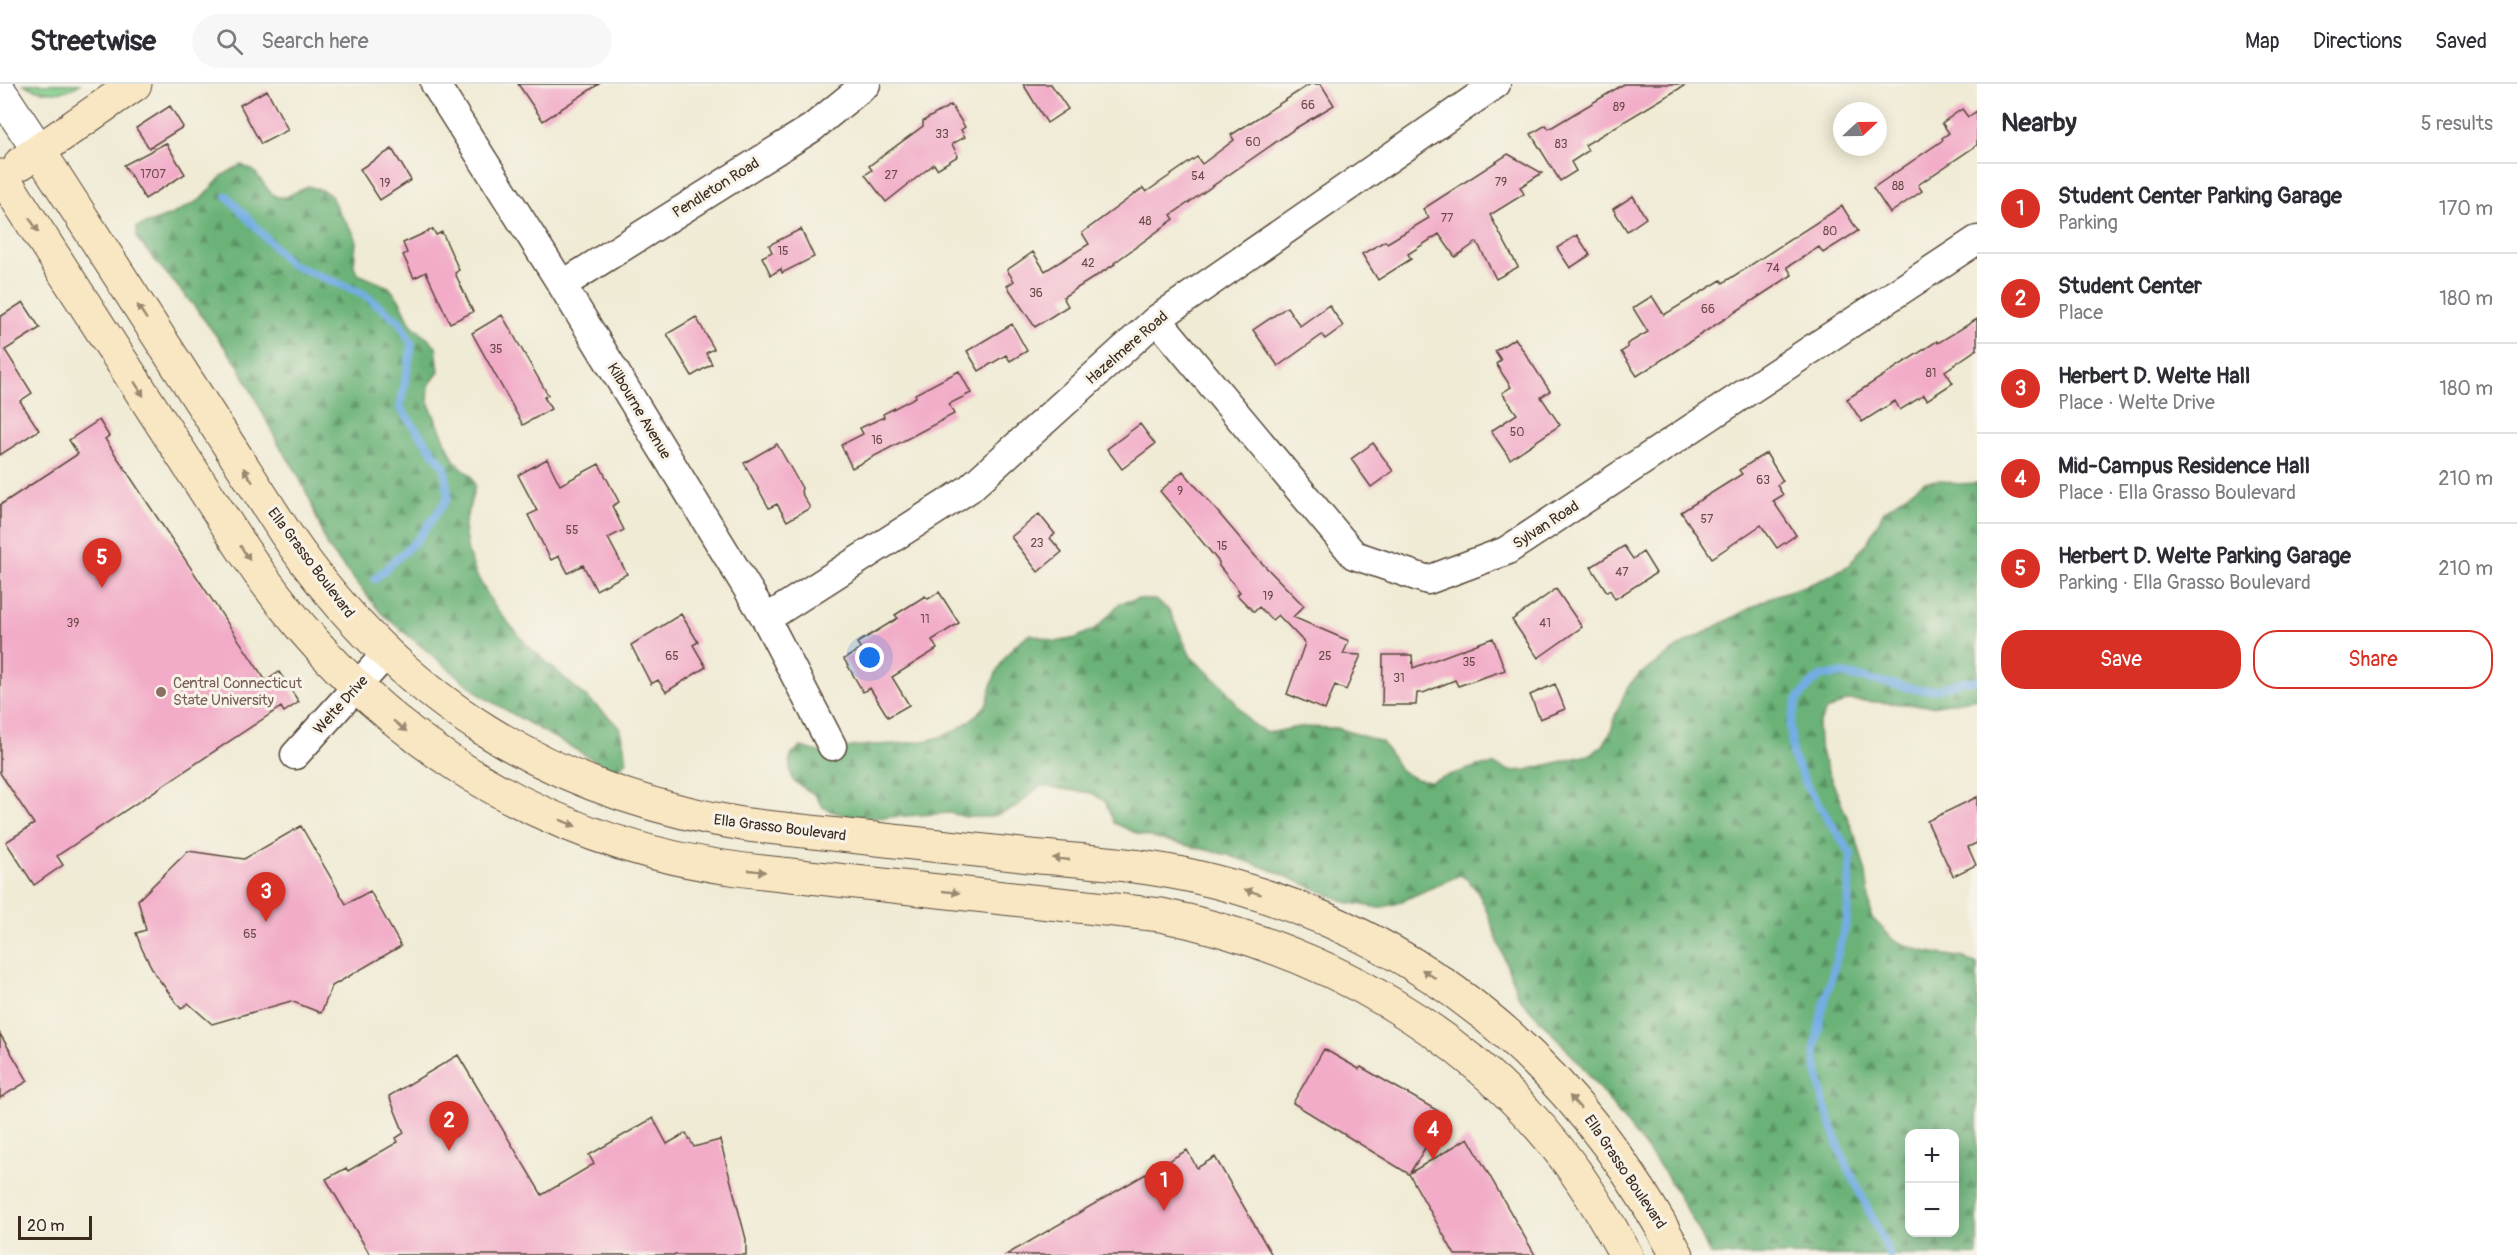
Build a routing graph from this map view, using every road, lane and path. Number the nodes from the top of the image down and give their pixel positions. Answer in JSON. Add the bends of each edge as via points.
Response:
{"nodes":[{"id":1,"x":135,"y":84,"type":"edge"},
{"id":2,"x":435,"y":84,"type":"edge"},
{"id":3,"x":866,"y":84,"type":"edge"},
{"id":4,"x":1496,"y":84,"type":"edge"},
{"id":5,"x":0,"y":92,"type":"edge"},
{"id":6,"x":39,"y":151,"type":"junction"},
{"id":7,"x":1,"y":175,"type":"edge"},
{"id":8,"x":1977,"y":240,"type":"edge"},
{"id":9,"x":562,"y":285,"type":"junction"},
{"id":10,"x":1157,"y":320,"type":"junction"},
{"id":11,"x":766,"y":619,"type":"junction"},
{"id":12,"x":386,"y":654,"type":"junction"},
{"id":13,"x":356,"y":687,"type":"junction"},
{"id":14,"x":832,"y":746,"type":"dead end"},
{"id":15,"x":296,"y":755,"type":"dead end"},
{"id":16,"x":855,"y":837,"type":"junction"},
{"id":17,"x":891,"y":841,"type":"junction"},
{"id":18,"x":850,"y":881,"type":"junction"},
{"id":19,"x":886,"y":885,"type":"junction"},
{"id":20,"x":1626,"y":1255,"type":"edge"},
{"id":21,"x":1677,"y":1255,"type":"edge"}],
"edges":[{"from":1,"to":6,"type":"main road"},
{"from":2,"to":9,"type":"street","name":"Kilbourne Avenue"},
{"from":3,"to":9,"type":"street","name":"Pendleton Road","via":[[812,128]]},
{"from":4,"to":10,"type":"street","name":"Hazelmere Road"},
{"from":5,"to":6,"type":"street"},
{"from":6,"to":7,"type":"main road"},
{"from":12,"to":6,"type":"main road","name":"Ella Grasso Boulevard","one_way":true,"via":[[291,541]]},
{"from":7,"to":13,"type":"main road","one_way":true,"via":[[262,578],[298,626]]},
{"from":8,"to":10,"type":"street","name":"Sylvan Road","via":[[1506,551],[1428,580],[1354,555]]},
{"from":9,"to":11,"type":"street","name":"Kilbourne Avenue"},
{"from":10,"to":11,"type":"street","name":"Hazelmere Road","via":[[969,489]]},
{"from":11,"to":14,"type":"street","name":"Kilbourne Avenue"},
{"from":12,"to":13,"type":"street","name":"Welte Drive"},
{"from":12,"to":16,"type":"main road","name":"Ella Grasso Boulevard","via":[[483,730],[542,763],[602,789],[714,820]]},
{"from":13,"to":15,"type":"street","name":"Welte Drive"},
{"from":13,"to":18,"type":"main road","one_way":true,"via":[[411,735],[456,766],[513,798],[579,827],[646,850],[708,865]]},
{"from":16,"to":17,"type":"main road","name":"Ella Grasso Boulevard"},
{"from":16,"to":18,"type":"main road"},
{"from":17,"to":19,"type":"main road"},
{"from":21,"to":17,"type":"main road","name":"Ella Grasso Boulevard","one_way":true,"via":[[1614,1152],[1547,1070],[1459,994],[1365,937],[1275,899],[1190,875]]},
{"from":18,"to":19,"type":"main road"},
{"from":19,"to":20,"type":"main road","one_way":true,"via":[[1161,915],[1267,945],[1353,981],[1440,1035],[1522,1110],[1575,1171]]}]}
